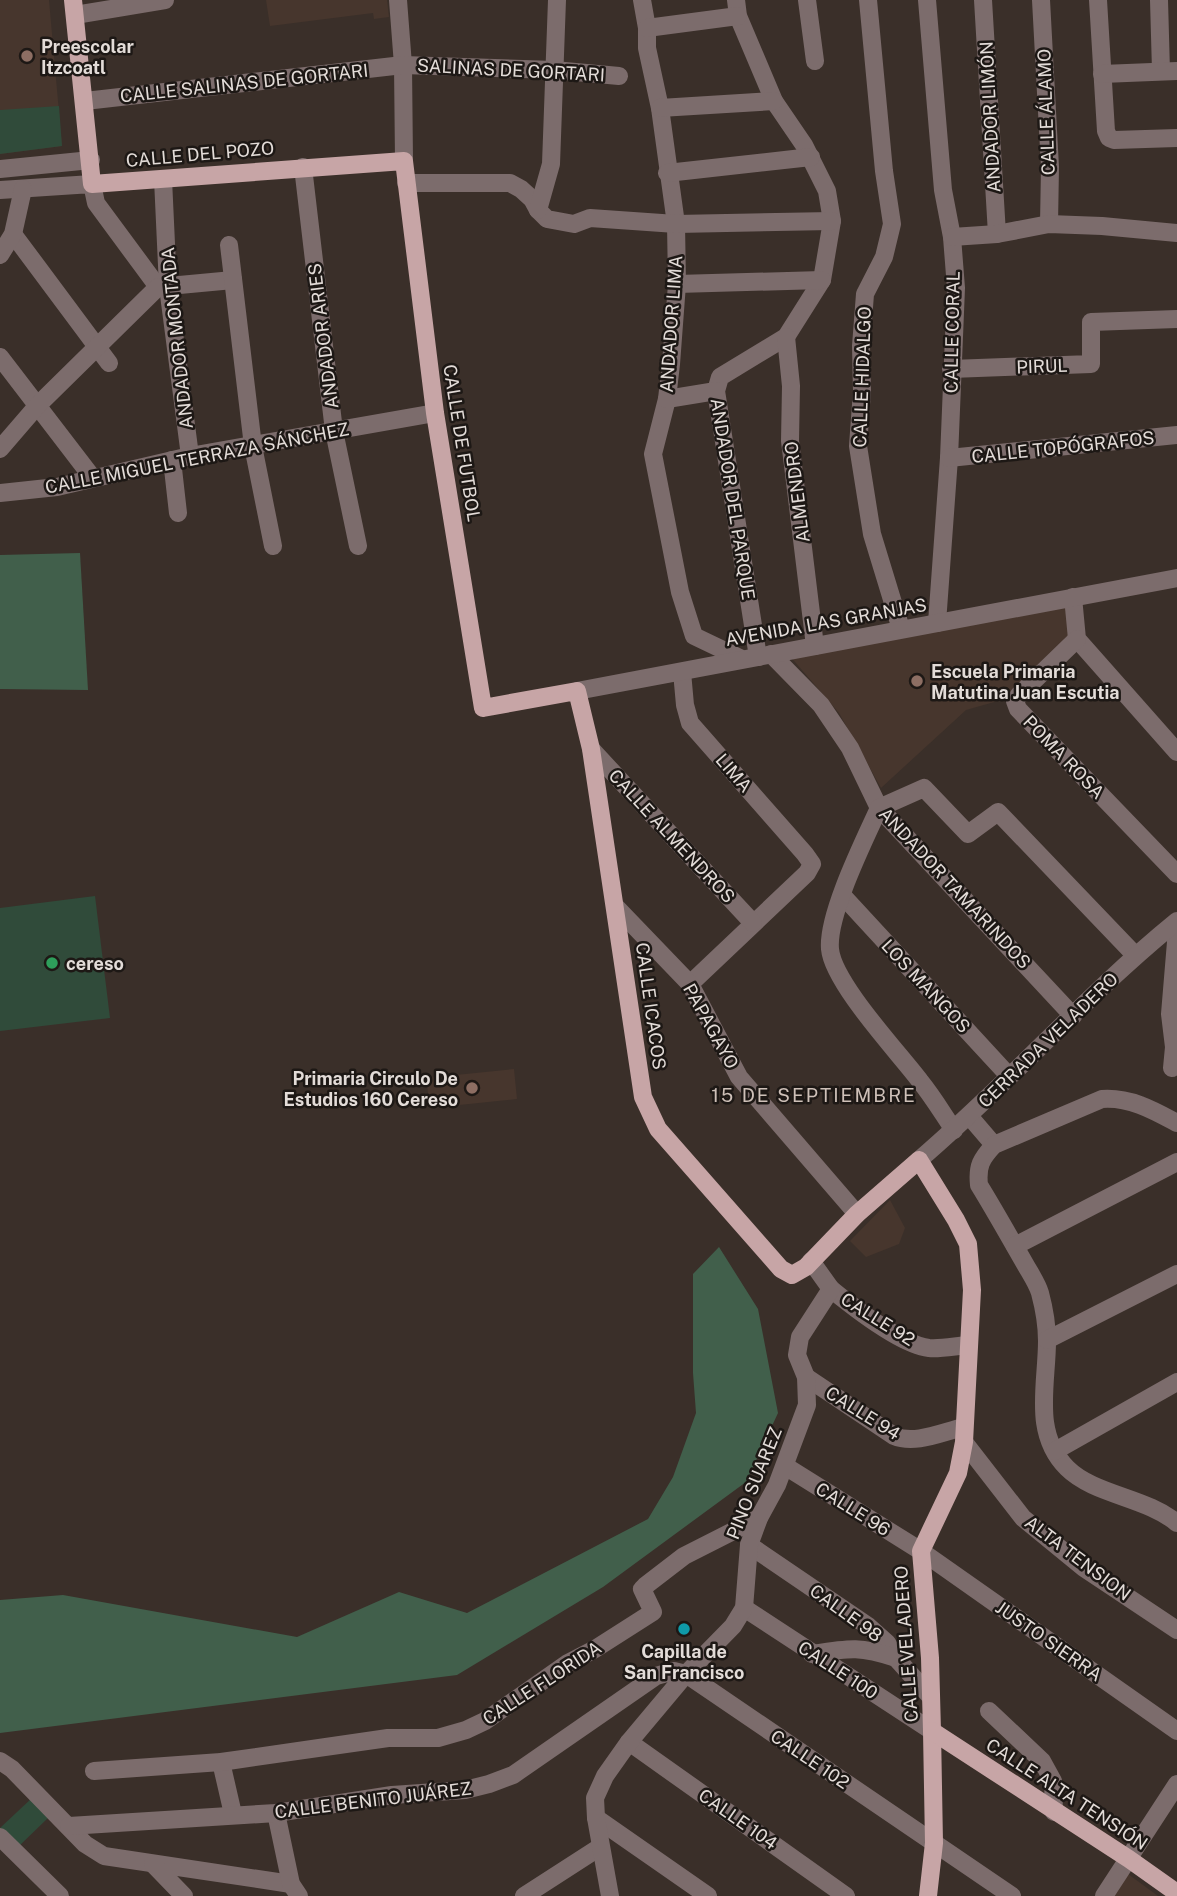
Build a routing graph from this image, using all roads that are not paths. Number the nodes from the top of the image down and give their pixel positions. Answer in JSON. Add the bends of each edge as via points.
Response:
{"nodes":[{"id":1,"x":165,"y":0,"type":"edge"},
{"id":2,"x":398,"y":0,"type":"edge"},
{"id":3,"x":557,"y":0,"type":"edge"},
{"id":4,"x":642,"y":0,"type":"edge"},
{"id":5,"x":807,"y":0,"type":"edge"},
{"id":6,"x":868,"y":0,"type":"edge"},
{"id":7,"x":927,"y":0,"type":"edge"},
{"id":8,"x":983,"y":0,"type":"edge"},
{"id":9,"x":1041,"y":0,"type":"edge"},
{"id":10,"x":1098,"y":0,"type":"edge"},
{"id":11,"x":1159,"y":0,"type":"edge"},
{"id":12,"x":128,"y":3,"type":"edge"},
{"id":13,"x":74,"y":7,"type":"edge"},
{"id":14,"x":737,"y":8,"type":"edge"},
{"id":15,"x":647,"y":28,"type":"junction"},
{"id":16,"x":815,"y":61,"type":"dead end"},
{"id":17,"x":403,"y":65,"type":"junction"},
{"id":18,"x":554,"y":70,"type":"junction"},
{"id":19,"x":1169,"y":71,"type":"edge"},
{"id":20,"x":1102,"y":74,"type":"junction"},
{"id":21,"x":619,"y":76,"type":"dead end"},
{"id":22,"x":85,"y":101,"type":"junction"},
{"id":23,"x":774,"y":101,"type":"junction"},
{"id":24,"x":660,"y":108,"type":"junction"},
{"id":25,"x":1177,"y":138,"type":"edge"},
{"id":26,"x":811,"y":156,"type":"junction"},
{"id":27,"x":90,"y":160,"type":"junction"},
{"id":28,"x":404,"y":161,"type":"junction"},
{"id":29,"x":303,"y":167,"type":"junction"},
{"id":30,"x":0,"y":169,"type":"edge"},
{"id":31,"x":667,"y":173,"type":"junction"},
{"id":32,"x":163,"y":179,"type":"junction"},
{"id":33,"x":406,"y":183,"type":"junction"},
{"id":34,"x":92,"y":184,"type":"junction"},
{"id":35,"x":23,"y":189,"type":"junction"},
{"id":36,"x":0,"y":190,"type":"edge"},
{"id":37,"x":538,"y":210,"type":"junction"},
{"id":38,"x":832,"y":221,"type":"junction"},
{"id":39,"x":662,"y":222,"type":"junction"},
{"id":40,"x":1049,"y":224,"type":"junction"},
{"id":41,"x":1177,"y":233,"type":"edge"},
{"id":42,"x":13,"y":234,"type":"junction"},
{"id":43,"x":997,"y":234,"type":"junction"},
{"id":44,"x":952,"y":237,"type":"junction"},
{"id":45,"x":229,"y":245,"type":"dead end"},
{"id":46,"x":0,"y":255,"type":"edge"},
{"id":47,"x":233,"y":280,"type":"junction"},
{"id":48,"x":822,"y":281,"type":"junction"},
{"id":49,"x":677,"y":284,"type":"junction"},
{"id":50,"x":163,"y":287,"type":"junction"},
{"id":51,"x":1177,"y":319,"type":"edge"},
{"id":52,"x":786,"y":337,"type":"junction"},
{"id":53,"x":97,"y":346,"type":"junction"},
{"id":54,"x":0,"y":357,"type":"edge"},
{"id":55,"x":109,"y":363,"type":"dead end"},
{"id":56,"x":951,"y":369,"type":"junction"},
{"id":57,"x":716,"y":391,"type":"junction"},
{"id":58,"x":667,"y":400,"type":"junction"},
{"id":59,"x":37,"y":406,"type":"junction"},
{"id":60,"x":435,"y":413,"type":"junction"},
{"id":61,"x":334,"y":431,"type":"junction"},
{"id":62,"x":1177,"y":435,"type":"edge"},
{"id":63,"x":253,"y":446,"type":"junction"},
{"id":64,"x":0,"y":449,"type":"edge"},
{"id":65,"x":190,"y":456,"type":"junction"},
{"id":66,"x":949,"y":458,"type":"junction"},
{"id":67,"x":172,"y":460,"type":"junction"},
{"id":68,"x":92,"y":477,"type":"junction"},
{"id":69,"x":0,"y":492,"type":"edge"},
{"id":70,"x":178,"y":513,"type":"dead end"},
{"id":71,"x":273,"y":546,"type":"dead end"},
{"id":72,"x":358,"y":546,"type":"dead end"},
{"id":73,"x":1176,"y":580,"type":"edge"},
{"id":74,"x":1073,"y":597,"type":"junction"},
{"id":75,"x":937,"y":623,"type":"junction"},
{"id":76,"x":901,"y":629,"type":"junction"},
{"id":77,"x":1077,"y":639,"type":"junction"},
{"id":78,"x":815,"y":646,"type":"junction"},
{"id":79,"x":749,"y":657,"type":"junction"},
{"id":80,"x":690,"y":670,"type":"junction"},
{"id":81,"x":577,"y":691,"type":"junction"},
{"id":82,"x":483,"y":708,"type":"joint"},
{"id":83,"x":591,"y":749,"type":"junction"},
{"id":84,"x":1177,"y":752,"type":"edge"},
{"id":85,"x":879,"y":808,"type":"junction"},
{"id":86,"x":1177,"y":874,"type":"edge"},
{"id":87,"x":843,"y":896,"type":"junction"},
{"id":88,"x":615,"y":906,"type":"junction"},
{"id":89,"x":1177,"y":921,"type":"edge"},
{"id":90,"x":753,"y":923,"type":"junction"},
{"id":91,"x":1177,"y":930,"type":"edge"},
{"id":92,"x":1135,"y":955,"type":"junction"},
{"id":93,"x":690,"y":984,"type":"junction"},
{"id":94,"x":1073,"y":1016,"type":"junction"},
{"id":95,"x":1172,"y":1068,"type":"dead end"},
{"id":96,"x":1009,"y":1076,"type":"junction"},
{"id":97,"x":970,"y":1116,"type":"junction"},
{"id":98,"x":1177,"y":1123,"type":"edge"},
{"id":99,"x":953,"y":1131,"type":"junction"},
{"id":100,"x":994,"y":1145,"type":"junction"},
{"id":101,"x":925,"y":1156,"type":"junction"},
{"id":102,"x":1177,"y":1162,"type":"edge"},
{"id":103,"x":857,"y":1214,"type":"junction"},
{"id":104,"x":1015,"y":1247,"type":"junction"},
{"id":105,"x":811,"y":1261,"type":"junction"},
{"id":106,"x":1177,"y":1274,"type":"edge"},
{"id":107,"x":831,"y":1289,"type":"junction"},
{"id":108,"x":1047,"y":1340,"type":"junction"},
{"id":109,"x":968,"y":1345,"type":"junction"},
{"id":110,"x":806,"y":1377,"type":"junction"},
{"id":111,"x":1177,"y":1382,"type":"edge"},
{"id":112,"x":964,"y":1434,"type":"junction"},
{"id":113,"x":1055,"y":1451,"type":"junction"},
{"id":114,"x":785,"y":1466,"type":"junction"},
{"id":115,"x":759,"y":1518,"type":"junction"},
{"id":116,"x":1175,"y":1518,"type":"edge"},
{"id":117,"x":749,"y":1545,"type":"junction"},
{"id":118,"x":921,"y":1551,"type":"junction"},
{"id":119,"x":744,"y":1608,"type":"junction"},
{"id":120,"x":1177,"y":1630,"type":"edge"},
{"id":121,"x":813,"y":1654,"type":"junction"},
{"id":122,"x":896,"y":1658,"type":"junction"},
{"id":123,"x":685,"y":1674,"type":"junction"},
{"id":124,"x":930,"y":1696,"type":"junction"},
{"id":125,"x":989,"y":1711,"type":"dead end"},
{"id":126,"x":932,"y":1731,"type":"junction"},
{"id":127,"x":1177,"y":1731,"type":"edge"},
{"id":128,"x":629,"y":1742,"type":"junction"},
{"id":129,"x":0,"y":1761,"type":"edge"},
{"id":130,"x":220,"y":1762,"type":"junction"},
{"id":131,"x":94,"y":1771,"type":"dead end"},
{"id":132,"x":1177,"y":1784,"type":"edge"},
{"id":133,"x":1054,"y":1811,"type":"junction"},
{"id":134,"x":276,"y":1813,"type":"junction"},
{"id":135,"x":233,"y":1815,"type":"junction"},
{"id":136,"x":596,"y":1818,"type":"junction"},
{"id":137,"x":69,"y":1826,"type":"junction"},
{"id":138,"x":0,"y":1837,"type":"edge"},
{"id":139,"x":934,"y":1843,"type":"junction"},
{"id":140,"x":600,"y":1847,"type":"junction"},
{"id":141,"x":1129,"y":1859,"type":"junction"},
{"id":142,"x":153,"y":1864,"type":"junction"},
{"id":143,"x":295,"y":1890,"type":"edge"},
{"id":144,"x":1177,"y":1893,"type":"edge"},
{"id":145,"x":60,"y":1896,"type":"edge"},
{"id":146,"x":184,"y":1896,"type":"edge"},
{"id":147,"x":524,"y":1896,"type":"edge"},
{"id":148,"x":610,"y":1896,"type":"edge"},
{"id":149,"x":708,"y":1896,"type":"edge"},
{"id":150,"x":846,"y":1896,"type":"edge"},
{"id":151,"x":928,"y":1896,"type":"edge"},
{"id":152,"x":1012,"y":1896,"type":"edge"},
{"id":153,"x":1104,"y":1896,"type":"edge"}],
"edges":[{"from":1,"to":12,"type":"street"},
{"from":2,"to":17,"type":"street"},
{"from":3,"to":18,"type":"street"},
{"from":4,"to":15,"type":"street","name":"ANDADOR LIMA"},
{"from":5,"to":16,"type":"street"},
{"from":6,"to":76,"type":"street","name":"CALLE HIDALGO","via":[[892,224],[884,257],[865,294],[858,446],[872,534]]},
{"from":7,"to":44,"type":"street","name":"CALLE CORAL","via":[[943,190]]},
{"from":8,"to":43,"type":"street","name":"ANDADOR LIMÓN"},
{"from":9,"to":40,"type":"street","name":"CALLE ÁLAMO"},
{"from":10,"to":20,"type":"street"},
{"from":11,"to":19,"type":"street"},
{"from":12,"to":13,"type":"street"},
{"from":13,"to":22,"type":"main road"},
{"from":14,"to":15,"type":"street"},
{"from":14,"to":23,"type":"street"},
{"from":15,"to":24,"type":"street","name":"ANDADOR LIMA"},
{"from":17,"to":18,"type":"street","name":"SALINAS DE GORTARI"},
{"from":17,"to":22,"type":"street","name":"CALLE SALINAS DE GORTARI"},
{"from":17,"to":28,"type":"street"},
{"from":18,"to":21,"type":"street","name":"SALINAS DE GORTARI"},
{"from":18,"to":37,"type":"street","via":[[551,164]]},
{"from":19,"to":20,"type":"street"},
{"from":20,"to":25,"type":"street","via":[[1109,138]]},
{"from":22,"to":27,"type":"main road"},
{"from":23,"to":24,"type":"street"},
{"from":23,"to":26,"type":"street"},
{"from":24,"to":31,"type":"street","name":"ANDADOR LIMA"},
{"from":26,"to":31,"type":"street"},
{"from":26,"to":38,"type":"street","via":[[827,191]]},
{"from":27,"to":30,"type":"street"},
{"from":27,"to":34,"type":"main road"},
{"from":28,"to":29,"type":"main road","name":"CALLE DEL POZO"},
{"from":28,"to":33,"type":"main road","name":"CALLE DE FUTBOL"},
{"from":29,"to":32,"type":"main road","name":"CALLE DEL POZO"},
{"from":29,"to":61,"type":"street","name":"ANDADOR ARIES"},
{"from":31,"to":39,"type":"street","name":"ANDADOR LIMA"},
{"from":32,"to":34,"type":"main road","name":"CALLE DEL POZO"},
{"from":32,"to":50,"type":"street","name":"ANDADOR MONTADA"},
{"from":33,"to":37,"type":"street","via":[[510,183],[532,199]]},
{"from":33,"to":60,"type":"main road","name":"CALLE DE FUTBOL"},
{"from":34,"to":35,"type":"street","name":"CALLE DEL POZO"},
{"from":34,"to":50,"type":"street","via":[[96,203]]},
{"from":35,"to":36,"type":"street","name":"CALLE DEL POZO"},
{"from":35,"to":42,"type":"street"},
{"from":37,"to":39,"type":"street","via":[[547,219],[574,225],[590,218]]},
{"from":38,"to":39,"type":"street"},
{"from":38,"to":48,"type":"street"},
{"from":39,"to":49,"type":"street","name":"ANDADOR LIMA"},
{"from":40,"to":41,"type":"street"},
{"from":40,"to":43,"type":"street"},
{"from":42,"to":46,"type":"street"},
{"from":42,"to":53,"type":"street"},
{"from":43,"to":44,"type":"street"},
{"from":44,"to":56,"type":"street","name":"CALLE CORAL","via":[[956,288]]},
{"from":45,"to":47,"type":"street"},
{"from":47,"to":50,"type":"street"},
{"from":47,"to":63,"type":"street"},
{"from":48,"to":49,"type":"street"},
{"from":48,"to":52,"type":"street"},
{"from":49,"to":58,"type":"street","name":"ANDADOR LIMA"},
{"from":50,"to":53,"type":"street"},
{"from":50,"to":65,"type":"street","name":"ANDADOR MONTADA"},
{"from":51,"to":56,"type":"street","name":"PIRUL","via":[[1091,322],[1091,364]]},
{"from":52,"to":57,"type":"street","name":"ANDADOR DEL PARQUE","via":[[720,377]]},
{"from":52,"to":78,"type":"street","name":"ALMENDRO","via":[[790,441]]},
{"from":53,"to":55,"type":"street"},
{"from":53,"to":59,"type":"street"},
{"from":54,"to":59,"type":"street"},
{"from":56,"to":66,"type":"street","name":"CALLE CORAL"},
{"from":57,"to":58,"type":"street"},
{"from":57,"to":79,"type":"street","name":"ANDADOR DEL PARQUE"},
{"from":58,"to":79,"type":"street","name":"ANDADOR LIMA","via":[[653,454],[694,636]]},
{"from":59,"to":64,"type":"street"},
{"from":59,"to":68,"type":"street"},
{"from":60,"to":61,"type":"street","name":"CALLE MIGUEL TERRAZA SÁNCHEZ"},
{"from":60,"to":82,"type":"main road","name":"CALLE DE FUTBOL"},
{"from":61,"to":63,"type":"street","name":"CALLE MIGUEL TERRAZA SÁNCHEZ"},
{"from":61,"to":72,"type":"street","name":"ANDADOR ARIES"},
{"from":62,"to":66,"type":"street","name":"CALLE TOPÓGRAFOS"},
{"from":63,"to":65,"type":"street","name":"CALLE MIGUEL TERRAZA SÁNCHEZ"},
{"from":63,"to":71,"type":"street"},
{"from":65,"to":67,"type":"street","name":"CALLE MIGUEL TERRAZA SÁNCHEZ"},
{"from":66,"to":75,"type":"street","name":"CALLE CORAL"},
{"from":67,"to":68,"type":"street","name":"CALLE MIGUEL TERRAZA SÁNCHEZ"},
{"from":67,"to":70,"type":"street"},
{"from":68,"to":69,"type":"street","name":"CALLE MIGUEL TERRAZA SÁNCHEZ","via":[[57,487]]},
{"from":73,"to":74,"type":"street","name":"AVENIDA LAS GRANJAS"},
{"from":74,"to":75,"type":"street","name":"AVENIDA LAS GRANJAS"},
{"from":74,"to":77,"type":"street"},
{"from":75,"to":76,"type":"street","name":"AVENIDA LAS GRANJAS"},
{"from":76,"to":78,"type":"street","name":"AVENIDA LAS GRANJAS"},
{"from":77,"to":84,"type":"street"},
{"from":77,"to":86,"type":"street","name":"POMA ROSA","via":[[1019,695],[1015,701],[1018,709]]},
{"from":78,"to":79,"type":"street","name":"AVENIDA LAS GRANJAS"},
{"from":79,"to":80,"type":"street","name":"AVENIDA LAS GRANJAS"},
{"from":79,"to":85,"type":"street","name":"ANDADOR TAMARINDOS","via":[[821,705],[850,748]]},
{"from":80,"to":81,"type":"street","name":"AVENIDA LAS GRANJAS"},
{"from":80,"to":90,"type":"street","name":"LIMA","via":[[685,705],[690,723],[811,864]]},
{"from":81,"to":82,"type":"main road","name":"AVENIDA LAS GRANJAS"},
{"from":81,"to":83,"type":"main road","name":"CALLE ICACOS"},
{"from":83,"to":88,"type":"main road","name":"CALLE ICACOS"},
{"from":83,"to":90,"type":"street","name":"CALLE ALMENDROS"},
{"from":85,"to":87,"type":"street"},
{"from":85,"to":92,"type":"street","via":[[925,788],[968,834],[998,812]]},
{"from":85,"to":94,"type":"street","name":"ANDADOR TAMARINDOS"},
{"from":87,"to":96,"type":"street","name":"LOS MANGOS"},
{"from":87,"to":99,"type":"street","via":[[832,931],[830,950],[835,966],[864,1013],[922,1083]]},
{"from":88,"to":93,"type":"street","name":"PAPAGAYO"},
{"from":88,"to":105,"type":"main road","name":"CALLE ICACOS","via":[[643,1097],[658,1129],[781,1269],[792,1275]]},
{"from":89,"to":92,"type":"street","name":"CERRADA VELADERO"},
{"from":90,"to":93,"type":"street"},
{"from":91,"to":95,"type":"street","via":[[1170,1014]]},
{"from":92,"to":94,"type":"street","name":"CERRADA VELADERO"},
{"from":93,"to":103,"type":"street","name":"PAPAGAYO","via":[[739,1077]]},
{"from":94,"to":96,"type":"street","name":"CERRADA VELADERO"},
{"from":96,"to":97,"type":"street","name":"CERRADA VELADERO"},
{"from":97,"to":99,"type":"street","name":"CERRADA VELADERO"},
{"from":97,"to":100,"type":"street"},
{"from":98,"to":100,"type":"street","via":[[1146,1107],[1102,1098]]},
{"from":99,"to":101,"type":"street","name":"CERRADA VELADERO"},
{"from":100,"to":104,"type":"street","via":[[977,1169],[979,1185]]},
{"from":101,"to":103,"type":"main road"},
{"from":101,"to":109,"type":"main road","name":"CALLE VELADERO","via":[[968,1244],[972,1290]]},
{"from":102,"to":104,"type":"street"},
{"from":103,"to":105,"type":"main road"},
{"from":104,"to":108,"type":"street","via":[[1039,1289]]},
{"from":105,"to":107,"type":"street"},
{"from":106,"to":108,"type":"street"},
{"from":107,"to":109,"type":"street","name":"CALLE 92","via":[[912,1344],[930,1348]]},
{"from":107,"to":110,"type":"street","name":"PINO SUAREZ","via":[[800,1337],[797,1355]]},
{"from":108,"to":113,"type":"street","via":[[1043,1412]]},
{"from":109,"to":112,"type":"main road","name":"CALLE VELADERO"},
{"from":110,"to":112,"type":"street","name":"CALLE 94","via":[[902,1440]]},
{"from":110,"to":114,"type":"street","name":"PINO SUAREZ","via":[[807,1405]]},
{"from":111,"to":113,"type":"street"},
{"from":112,"to":118,"type":"main road","name":"CALLE VELADERO","via":[[958,1473]]},
{"from":112,"to":120,"type":"street","name":"ALTA TENSION","via":[[1023,1518],[1084,1568]]},
{"from":113,"to":116,"type":"street","via":[[1079,1479]]},
{"from":114,"to":115,"type":"street","name":"PINO SUAREZ"},
{"from":114,"to":118,"type":"street","name":"CALLE 96"},
{"from":115,"to":117,"type":"street","name":"PINO SUAREZ"},
{"from":115,"to":130,"type":"street","name":"CALLE FLORIDA","via":[[684,1556],[642,1589],[653,1612],[485,1721],[438,1738],[388,1738]]},
{"from":117,"to":119,"type":"street","name":"PINO SUAREZ"},
{"from":117,"to":122,"type":"street","name":"CALLE 98","via":[[868,1626]]},
{"from":118,"to":124,"type":"main road","name":"CALLE VELADERO"},
{"from":118,"to":127,"type":"street","name":"JUSTO SIERRA"},
{"from":119,"to":121,"type":"street","name":"CALLE 100"},
{"from":119,"to":123,"type":"street","via":[[733,1626]]},
{"from":121,"to":122,"type":"street","via":[[852,1648]]},
{"from":121,"to":126,"type":"street","name":"CALLE 100"},
{"from":122,"to":124,"type":"street","name":"CALLE 98"},
{"from":123,"to":128,"type":"street"},
{"from":123,"to":134,"type":"street","name":"CALLE BENITO JUÁREZ","via":[[674,1671],[656,1676],[513,1775],[489,1784]]},
{"from":123,"to":139,"type":"street","name":"CALLE 102"},
{"from":124,"to":126,"type":"main road","name":"CALLE VELADERO"},
{"from":125,"to":133,"type":"street","via":[[1042,1761],[1053,1781]]},
{"from":126,"to":133,"type":"main road","name":"CALLE ALTA TENSIÓN"},
{"from":126,"to":139,"type":"main road","name":"CALLE VELADERO"},
{"from":128,"to":136,"type":"street","via":[[595,1798]]},
{"from":128,"to":150,"type":"street","name":"CALLE 104"},
{"from":129,"to":137,"type":"street"},
{"from":130,"to":131,"type":"street","name":"CALLE FLORIDA"},
{"from":130,"to":135,"type":"street"},
{"from":132,"to":141,"type":"street"},
{"from":133,"to":141,"type":"main road","name":"CALLE ALTA TENSIÓN"},
{"from":134,"to":135,"type":"street","name":"CALLE BENITO JUÁREZ"},
{"from":134,"to":143,"type":"street"},
{"from":135,"to":137,"type":"street","name":"CALLE BENITO JUÁREZ"},
{"from":136,"to":140,"type":"street"},
{"from":136,"to":149,"type":"street"},
{"from":137,"to":142,"type":"street","via":[[104,1856]]},
{"from":138,"to":145,"type":"street"},
{"from":139,"to":151,"type":"main road","name":"CALLE VELADERO"},
{"from":139,"to":152,"type":"street","name":"CALLE 102"},
{"from":140,"to":147,"type":"street"},
{"from":140,"to":148,"type":"street"},
{"from":141,"to":144,"type":"main road","name":"CALLE ALTA TENSIÓN"},
{"from":141,"to":153,"type":"street"},
{"from":142,"to":143,"type":"street"},
{"from":142,"to":146,"type":"street"}]}
